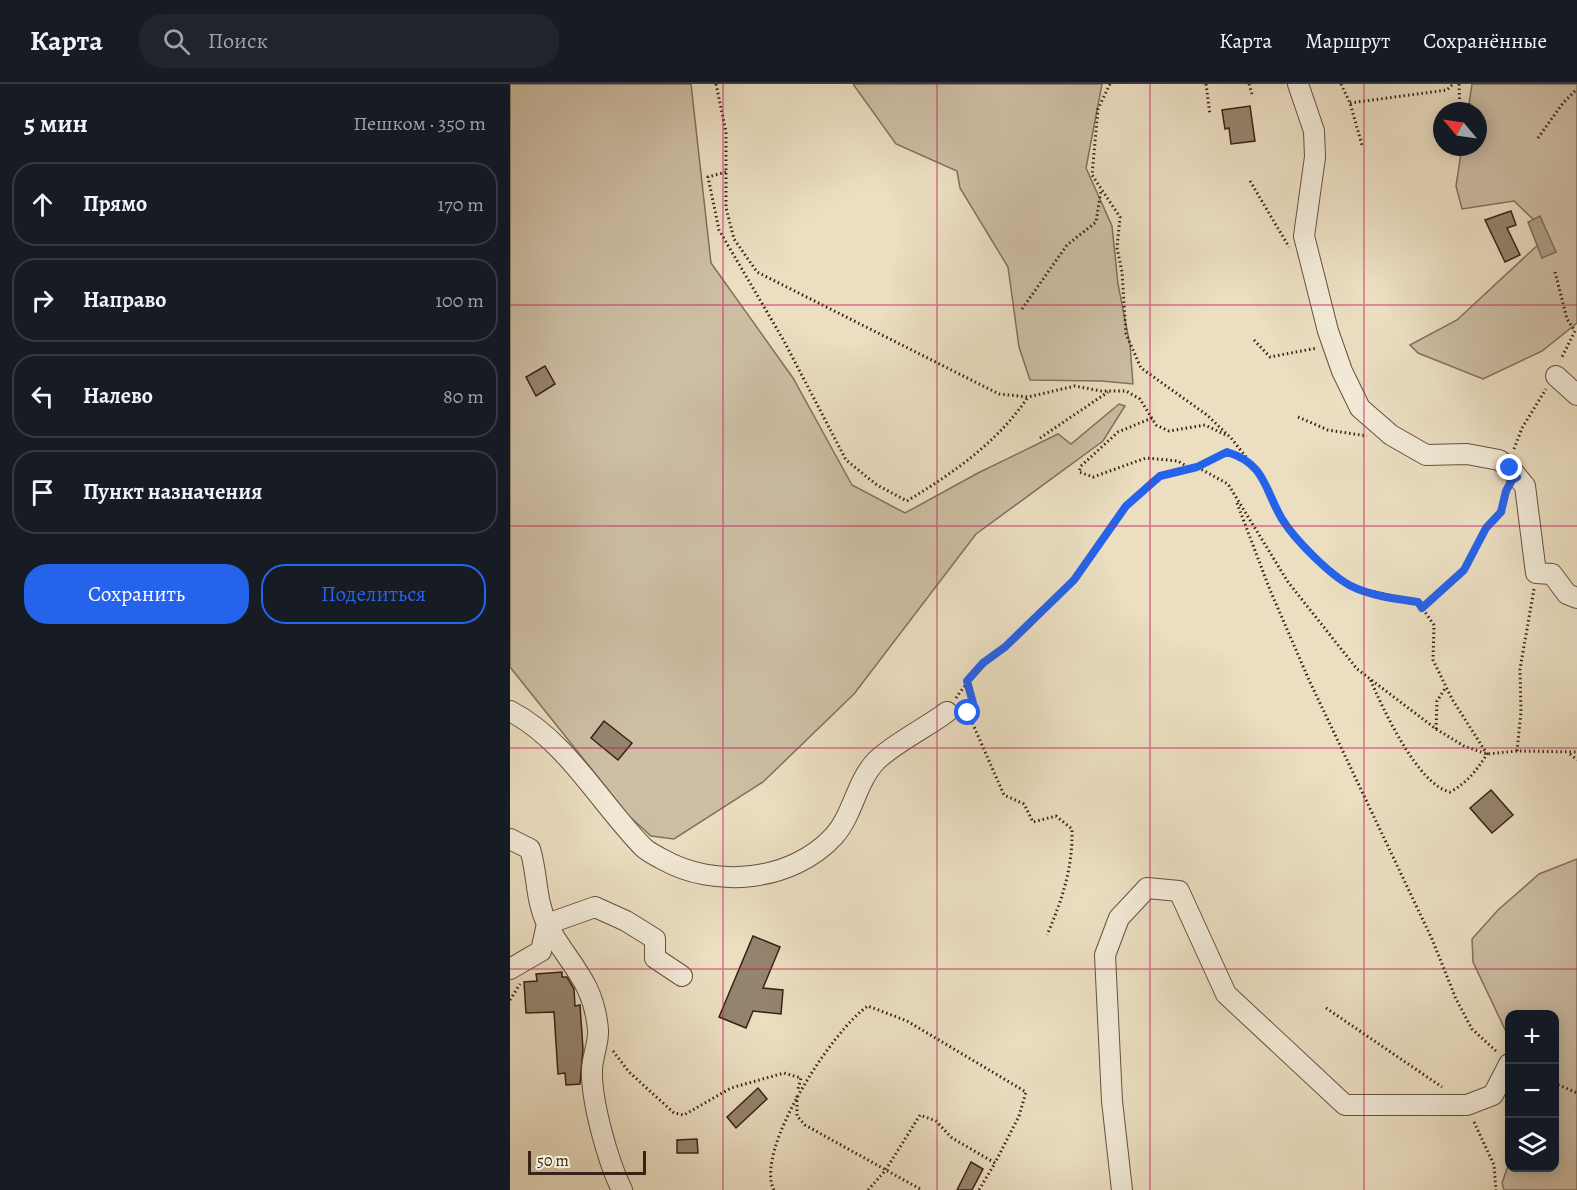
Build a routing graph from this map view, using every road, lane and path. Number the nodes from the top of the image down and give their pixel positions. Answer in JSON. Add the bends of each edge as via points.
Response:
{"nodes":[{"id":1,"x":716,"y":84,"type":"edge"},
{"id":2,"x":1110,"y":84,"type":"edge"},
{"id":3,"x":1206,"y":84,"type":"edge"},
{"id":4,"x":1249,"y":84,"type":"edge"},
{"id":5,"x":1298,"y":84,"type":"edge"},
{"id":6,"x":1341,"y":84,"type":"edge"},
{"id":7,"x":1453,"y":84,"type":"edge"},
{"id":8,"x":1459,"y":84,"type":"edge"},
{"id":9,"x":1577,"y":89,"type":"edge"},
{"id":10,"x":1252,"y":94,"type":"dead end"},
{"id":11,"x":1460,"y":102,"type":"edge"},
{"id":12,"x":1350,"y":103,"type":"junction"},
{"id":13,"x":1209,"y":115,"type":"dead end"},
{"id":14,"x":1538,"y":138,"type":"dead end"},
{"id":15,"x":1362,"y":145,"type":"dead end"},
{"id":16,"x":726,"y":172,"type":"junction"},
{"id":17,"x":1250,"y":181,"type":"dead end"},
{"id":18,"x":1102,"y":188,"type":"junction"},
{"id":19,"x":1293,"y":251,"type":"dead end"},
{"id":20,"x":1556,"y":272,"type":"dead end"},
{"id":21,"x":1022,"y":309,"type":"dead end"},
{"id":22,"x":1254,"y":340,"type":"dead end"},
{"id":23,"x":1334,"y":346,"type":"junction"},
{"id":24,"x":1563,"y":353,"type":"dead end"},
{"id":25,"x":1556,"y":376,"type":"joint"},
{"id":26,"x":1109,"y":391,"type":"junction"},
{"id":27,"x":1577,"y":395,"type":"edge"},
{"id":28,"x":1028,"y":397,"type":"junction"},
{"id":29,"x":1298,"y":417,"type":"dead end"},
{"id":30,"x":1152,"y":418,"type":"junction"},
{"id":31,"x":1370,"y":437,"type":"dead end"},
{"id":32,"x":1040,"y":438,"type":"dead end"},
{"id":33,"x":1231,"y":438,"type":"junction"},
{"id":34,"x":1247,"y":458,"type":"junction"},
{"id":35,"x":1197,"y":467,"type":"junction"},
{"id":36,"x":1191,"y":468,"type":"junction"},
{"id":37,"x":1514,"y":472,"type":"junction"},
{"id":38,"x":1233,"y":492,"type":"junction"},
{"id":39,"x":1536,"y":573,"type":"junction"},
{"id":40,"x":1577,"y":598,"type":"edge"},
{"id":41,"x":1422,"y":608,"type":"junction"},
{"id":42,"x":1370,"y":679,"type":"junction"},
{"id":43,"x":967,"y":681,"type":"junction"},
{"id":44,"x":1446,"y":687,"type":"junction"},
{"id":45,"x":510,"y":711,"type":"edge"},
{"id":46,"x":947,"y":712,"type":"joint"},
{"id":47,"x":1436,"y":729,"type":"junction"},
{"id":48,"x":1516,"y":751,"type":"junction"},
{"id":49,"x":1577,"y":752,"type":"edge"},
{"id":50,"x":1569,"y":753,"type":"junction"},
{"id":51,"x":1487,"y":754,"type":"junction"},
{"id":52,"x":1577,"y":760,"type":"edge"},
{"id":53,"x":510,"y":839,"type":"edge"},
{"id":54,"x":548,"y":924,"type":"junction"},
{"id":55,"x":1047,"y":934,"type":"dead end"},
{"id":56,"x":510,"y":969,"type":"edge"},
{"id":57,"x":682,"y":976,"type":"dead end"},
{"id":58,"x":1326,"y":1008,"type":"dead end"},
{"id":59,"x":598,"y":1031,"type":"junction"},
{"id":60,"x":1505,"y":1060,"type":"edge"},
{"id":61,"x":1505,"y":1064,"type":"edge"},
{"id":62,"x":1559,"y":1085,"type":"edge"},
{"id":63,"x":1577,"y":1093,"type":"edge"},
{"id":64,"x":797,"y":1094,"type":"junction"},
{"id":65,"x":1467,"y":1105,"type":"junction"},
{"id":66,"x":995,"y":1163,"type":"junction"},
{"id":67,"x":885,"y":1171,"type":"junction"},
{"id":68,"x":622,"y":1190,"type":"edge"},
{"id":69,"x":774,"y":1190,"type":"edge"},
{"id":70,"x":868,"y":1190,"type":"edge"},
{"id":71,"x":922,"y":1190,"type":"edge"},
{"id":72,"x":979,"y":1190,"type":"edge"},
{"id":73,"x":1122,"y":1190,"type":"edge"},
{"id":74,"x":1496,"y":1190,"type":"edge"}],
"edges":[{"from":1,"to":16,"type":"path","via":[[726,132]]},
{"from":2,"to":18,"type":"path","via":[[1098,109],[1095,132],[1092,175]]},
{"from":3,"to":13,"type":"path"},
{"from":4,"to":10,"type":"path"},
{"from":5,"to":23,"type":"street","via":[[1314,131],[1315,157],[1304,236]]},
{"from":6,"to":12,"type":"path"},
{"from":7,"to":12,"type":"path","via":[[1447,90],[1405,98]]},
{"from":8,"to":11,"type":"path"},
{"from":9,"to":14,"type":"path"},
{"from":12,"to":15,"type":"path"},
{"from":16,"to":28,"type":"path","via":[[726,208],[734,239],[757,272],[999,394]]},
{"from":16,"to":28,"type":"path","via":[[708,177],[719,230],[784,341],[846,460],[877,485],[907,501],[957,470],[1011,422]]},
{"from":17,"to":19,"type":"path"},
{"from":18,"to":21,"type":"path","via":[[1096,222],[1067,245]]},
{"from":18,"to":33,"type":"path","via":[[1119,217],[1117,248],[1126,334],[1141,368],[1207,415]]},
{"from":20,"to":24,"type":"path","via":[[1567,319],[1575,331]]},
{"from":22,"to":23,"type":"path","via":[[1270,357]]},
{"from":23,"to":37,"type":"street","via":[[1360,408],[1391,435],[1426,455],[1467,454],[1499,460]]},
{"from":25,"to":27,"type":"street"},
{"from":25,"to":37,"type":"path","via":[[1522,428],[1512,453]]},
{"from":26,"to":28,"type":"path","via":[[1075,386]]},
{"from":26,"to":30,"type":"path","via":[[1126,391],[1140,399]]},
{"from":26,"to":32,"type":"path"},
{"from":29,"to":31,"type":"path","via":[[1328,430]]},
{"from":30,"to":33,"type":"path","via":[[1156,425],[1169,431],[1205,425]]},
{"from":30,"to":36,"type":"path","via":[[1118,432],[1079,472],[1093,477],[1146,458],[1178,461]]},
{"from":33,"to":34,"type":"path"},
{"from":34,"to":35,"type":"path","via":[[1227,452]]},
{"from":34,"to":41,"type":"path","via":[[1262,477],[1283,521],[1317,558],[1351,586],[1418,602]]},
{"from":35,"to":36,"type":"path"},
{"from":35,"to":38,"type":"path","via":[[1228,483]]},
{"from":36,"to":43,"type":"path","via":[[1160,476],[1126,506],[1074,580]]},
{"from":37,"to":39,"type":"street","via":[[1525,486]]},
{"from":37,"to":41,"type":"path","via":[[1501,512],[1486,528],[1464,570]]},
{"from":38,"to":42,"type":"path","via":[[1288,582],[1357,669]]},
{"from":38,"to":60,"type":"path","via":[[1309,680],[1432,939],[1456,999],[1472,1029]]},
{"from":39,"to":40,"type":"street","via":[[1552,574],[1567,594]]},
{"from":39,"to":48,"type":"path","via":[[1520,669],[1521,712]]},
{"from":41,"to":44,"type":"path","via":[[1434,625],[1433,660]]},
{"from":42,"to":47,"type":"path"},
{"from":42,"to":51,"type":"path","via":[[1393,728],[1440,790],[1450,792],[1461,786]]},
{"from":43,"to":46,"type":"path"},
{"from":43,"to":55,"type":"path","via":[[973,703],[968,713],[1004,795],[1024,804],[1033,822],[1056,816],[1072,829],[1070,868]]},
{"from":44,"to":47,"type":"path","via":[[1437,701]]},
{"from":44,"to":51,"type":"path"},
{"from":45,"to":46,"type":"street","via":[[532,722],[566,757],[644,849],[674,866],[708,875],[747,877],[787,868],[818,850],[835,835],[876,761]]},
{"from":47,"to":51,"type":"path"},
{"from":48,"to":50,"type":"path"},
{"from":48,"to":51,"type":"path"},
{"from":49,"to":50,"type":"path"},
{"from":50,"to":52,"type":"path"},
{"from":53,"to":54,"type":"street","via":[[530,849],[537,874],[535,891]]},
{"from":54,"to":56,"type":"street","via":[[541,951]]},
{"from":54,"to":57,"type":"street","via":[[595,907],[655,939],[656,958]]},
{"from":54,"to":59,"type":"street","via":[[587,983]]},
{"from":58,"to":65,"type":"path"},
{"from":59,"to":64,"type":"path","via":[[629,1072],[674,1113],[684,1115],[731,1088],[784,1073],[801,1078]]},
{"from":59,"to":68,"type":"street","via":[[592,1070],[595,1105]]},
{"from":61,"to":65,"type":"street","via":[[1493,1095]]},
{"from":62,"to":63,"type":"path"},
{"from":64,"to":66,"type":"path","via":[[858,1012],[868,1006],[889,1012],[1026,1092],[1019,1116]]},
{"from":64,"to":67,"type":"path","via":[[797,1116],[805,1125]]},
{"from":64,"to":69,"type":"path","via":[[775,1150],[770,1183]]},
{"from":65,"to":73,"type":"street","via":[[1345,1105],[1226,994],[1179,891],[1147,888],[1119,918],[1105,955],[1112,1101]]},
{"from":65,"to":74,"type":"path","via":[[1494,1165]]},
{"from":66,"to":67,"type":"path","via":[[952,1138],[936,1120],[920,1115]]},
{"from":66,"to":72,"type":"path"},
{"from":67,"to":70,"type":"path"},
{"from":67,"to":71,"type":"path"}]}
